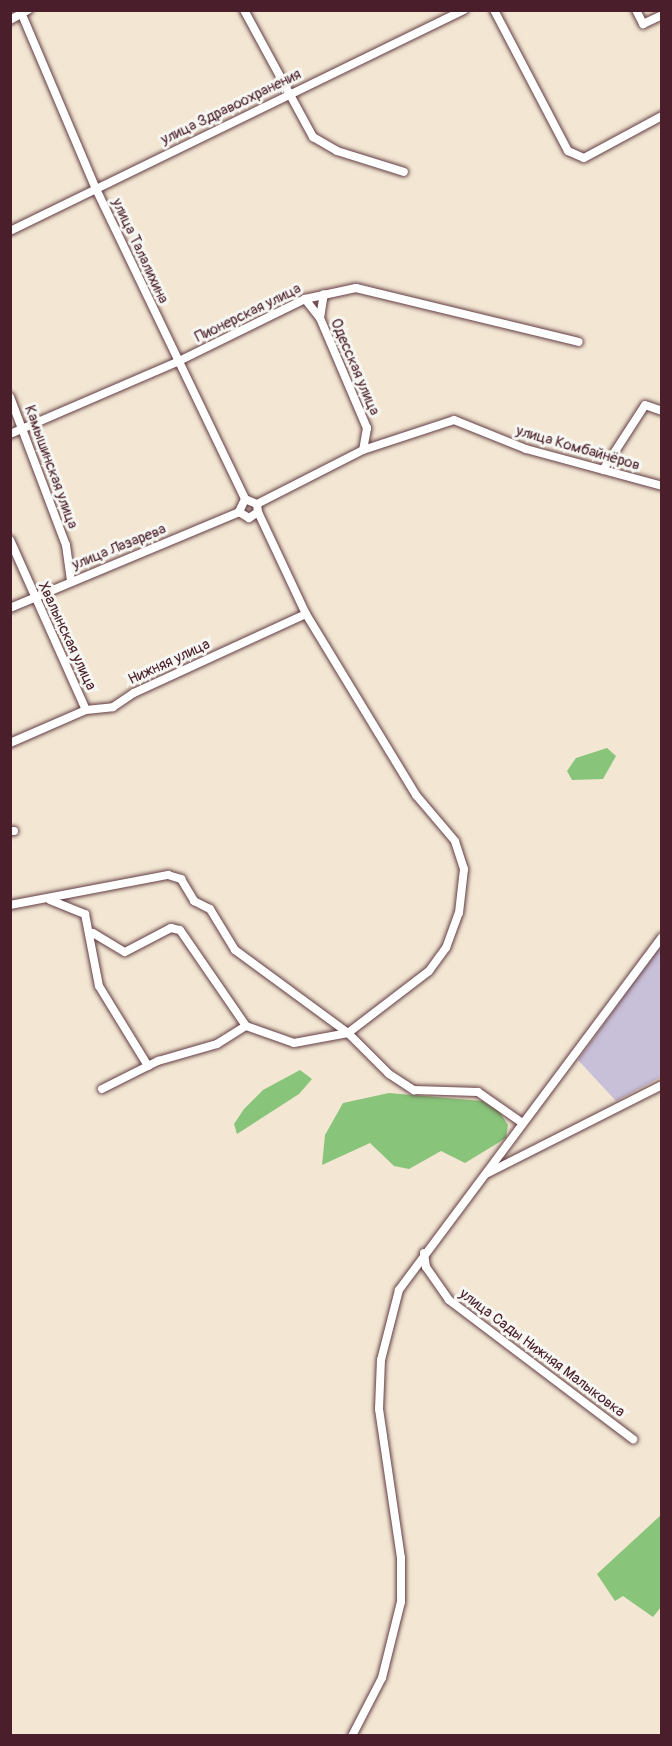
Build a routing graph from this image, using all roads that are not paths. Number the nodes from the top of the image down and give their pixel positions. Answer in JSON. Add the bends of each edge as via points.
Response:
{"nodes":[{"id":1,"x":244,"y":10,"type":"edge"},
{"id":2,"x":464,"y":10,"type":"edge"},
{"id":3,"x":494,"y":10,"type":"edge"},
{"id":4,"x":636,"y":10,"type":"edge"},
{"id":5,"x":23,"y":12,"type":"edge"},
{"id":6,"x":662,"y":15,"type":"edge"},
{"id":7,"x":10,"y":20,"type":"edge"},
{"id":8,"x":289,"y":94,"type":"junction"},
{"id":9,"x":662,"y":116,"type":"edge"},
{"id":10,"x":404,"y":172,"type":"dead end"},
{"id":11,"x":96,"y":189,"type":"junction"},
{"id":12,"x":10,"y":231,"type":"edge"},
{"id":13,"x":324,"y":294,"type":"junction"},
{"id":14,"x":305,"y":299,"type":"junction"},
{"id":15,"x":320,"y":318,"type":"junction"},
{"id":16,"x":579,"y":342,"type":"dead end"},
{"id":17,"x":177,"y":362,"type":"junction"},
{"id":18,"x":10,"y":397,"type":"edge"},
{"id":19,"x":662,"y":411,"type":"edge"},
{"id":20,"x":23,"y":428,"type":"junction"},
{"id":21,"x":10,"y":434,"type":"edge"},
{"id":22,"x":363,"y":450,"type":"junction"},
{"id":23,"x":603,"y":470,"type":"junction"},
{"id":24,"x":662,"y":486,"type":"edge"},
{"id":25,"x":245,"y":499,"type":"junction"},
{"id":26,"x":257,"y":508,"type":"junction"},
{"id":27,"x":239,"y":512,"type":"junction"},
{"id":28,"x":10,"y":540,"type":"edge"},
{"id":29,"x":71,"y":581,"type":"junction"},
{"id":30,"x":32,"y":598,"type":"junction"},
{"id":31,"x":10,"y":608,"type":"edge"},
{"id":32,"x":306,"y":614,"type":"junction"},
{"id":33,"x":86,"y":710,"type":"junction"},
{"id":34,"x":10,"y":743,"type":"edge"},
{"id":35,"x":34,"y":900,"type":"junction"},
{"id":36,"x":10,"y":905,"type":"edge"},
{"id":37,"x":93,"y":933,"type":"junction"},
{"id":38,"x":662,"y":937,"type":"edge"},
{"id":39,"x":246,"y":1026,"type":"junction"},
{"id":40,"x":348,"y":1033,"type":"junction"},
{"id":41,"x":148,"y":1066,"type":"junction"},
{"id":42,"x":662,"y":1086,"type":"edge"},
{"id":43,"x":102,"y":1089,"type":"dead end"},
{"id":44,"x":521,"y":1122,"type":"junction"},
{"id":45,"x":486,"y":1174,"type":"junction"},
{"id":46,"x":424,"y":1253,"type":"junction"},
{"id":47,"x":633,"y":1439,"type":"dead end"},
{"id":48,"x":352,"y":1736,"type":"edge"}],
"edges":[{"from":1,"to":8,"type":"street"},
{"from":2,"to":8,"type":"street","name":"улица Здравоохранения"},
{"from":3,"to":9,"type":"street","via":[[568,151],[584,158]]},
{"from":4,"to":6,"type":"street","via":[[643,24]]},
{"from":5,"to":7,"type":"street"},
{"from":5,"to":11,"type":"street","name":"улица Талалихина"},
{"from":8,"to":10,"type":"street","via":[[313,137],[337,151]]},
{"from":8,"to":11,"type":"street","name":"улица Здравоохранения"},
{"from":11,"to":12,"type":"street","name":"улица Здравоохранения"},
{"from":11,"to":17,"type":"street","name":"улица Талалихина"},
{"from":13,"to":14,"type":"street","name":"Пионерская улица"},
{"from":13,"to":15,"type":"street"},
{"from":13,"to":16,"type":"street","name":"Пионерская улица","via":[[356,288]]},
{"from":14,"to":15,"type":"street","name":"Одесская улица"},
{"from":14,"to":17,"type":"street","name":"Пионерская улица"},
{"from":15,"to":22,"type":"street","name":"Одесская улица","via":[[367,428]]},
{"from":17,"to":20,"type":"street","name":"Пионерская улица"},
{"from":17,"to":25,"type":"street","name":"улица Талалихина"},
{"from":18,"to":20,"type":"street","name":"Камышинская улица"},
{"from":19,"to":23,"type":"street","via":[[645,405]]},
{"from":20,"to":21,"type":"street","name":"Пионерская улица"},
{"from":20,"to":29,"type":"street","name":"Камышинская улица","via":[[66,545]]},
{"from":22,"to":23,"type":"street","name":"улица Комбайнёров","via":[[454,420],[526,449]]},
{"from":22,"to":26,"type":"street"},
{"from":23,"to":24,"type":"street","name":"улица Комбайнёров"},
{"from":25,"to":26,"type":"street"},
{"from":25,"to":27,"type":"street"},
{"from":26,"to":27,"type":"street","via":[[249,518]]},
{"from":26,"to":32,"type":"street"},
{"from":27,"to":29,"type":"street","name":"улица Лазарева"},
{"from":28,"to":30,"type":"street","name":"Хвалынская улица"},
{"from":29,"to":30,"type":"street","name":"улица Лазарева"},
{"from":30,"to":31,"type":"street","name":"улица Лазарева"},
{"from":30,"to":33,"type":"street","name":"Хвалынская улица"},
{"from":32,"to":33,"type":"street","name":"Нижняя улица","via":[[134,693],[113,707]]},
{"from":32,"to":40,"type":"street","via":[[416,795],[454,841],[464,868],[459,913],[446,948],[429,971]]},
{"from":33,"to":34,"type":"street","name":"Нижняя улица"},
{"from":35,"to":36,"type":"street"},
{"from":35,"to":37,"type":"street","via":[[76,906]]},
{"from":35,"to":40,"type":"street","via":[[168,875],[181,879],[194,901],[210,909],[235,950]]},
{"from":37,"to":39,"type":"street","via":[[125,952],[171,928],[180,930]]},
{"from":37,"to":41,"type":"street","via":[[99,986]]},
{"from":38,"to":44,"type":"street"},
{"from":39,"to":40,"type":"street","via":[[294,1043]]},
{"from":39,"to":41,"type":"street","via":[[217,1044]]},
{"from":40,"to":44,"type":"street","via":[[389,1074],[414,1090],[478,1092]]},
{"from":41,"to":43,"type":"street"},
{"from":42,"to":45,"type":"street"},
{"from":44,"to":45,"type":"street"},
{"from":45,"to":46,"type":"street"},
{"from":46,"to":47,"type":"street","name":"улица Сады Нижняя Малыковка","via":[[426,1267],[449,1300]]},
{"from":46,"to":48,"type":"street","via":[[399,1290],[381,1360],[379,1409],[401,1558],[400,1602],[382,1678]]}]}
